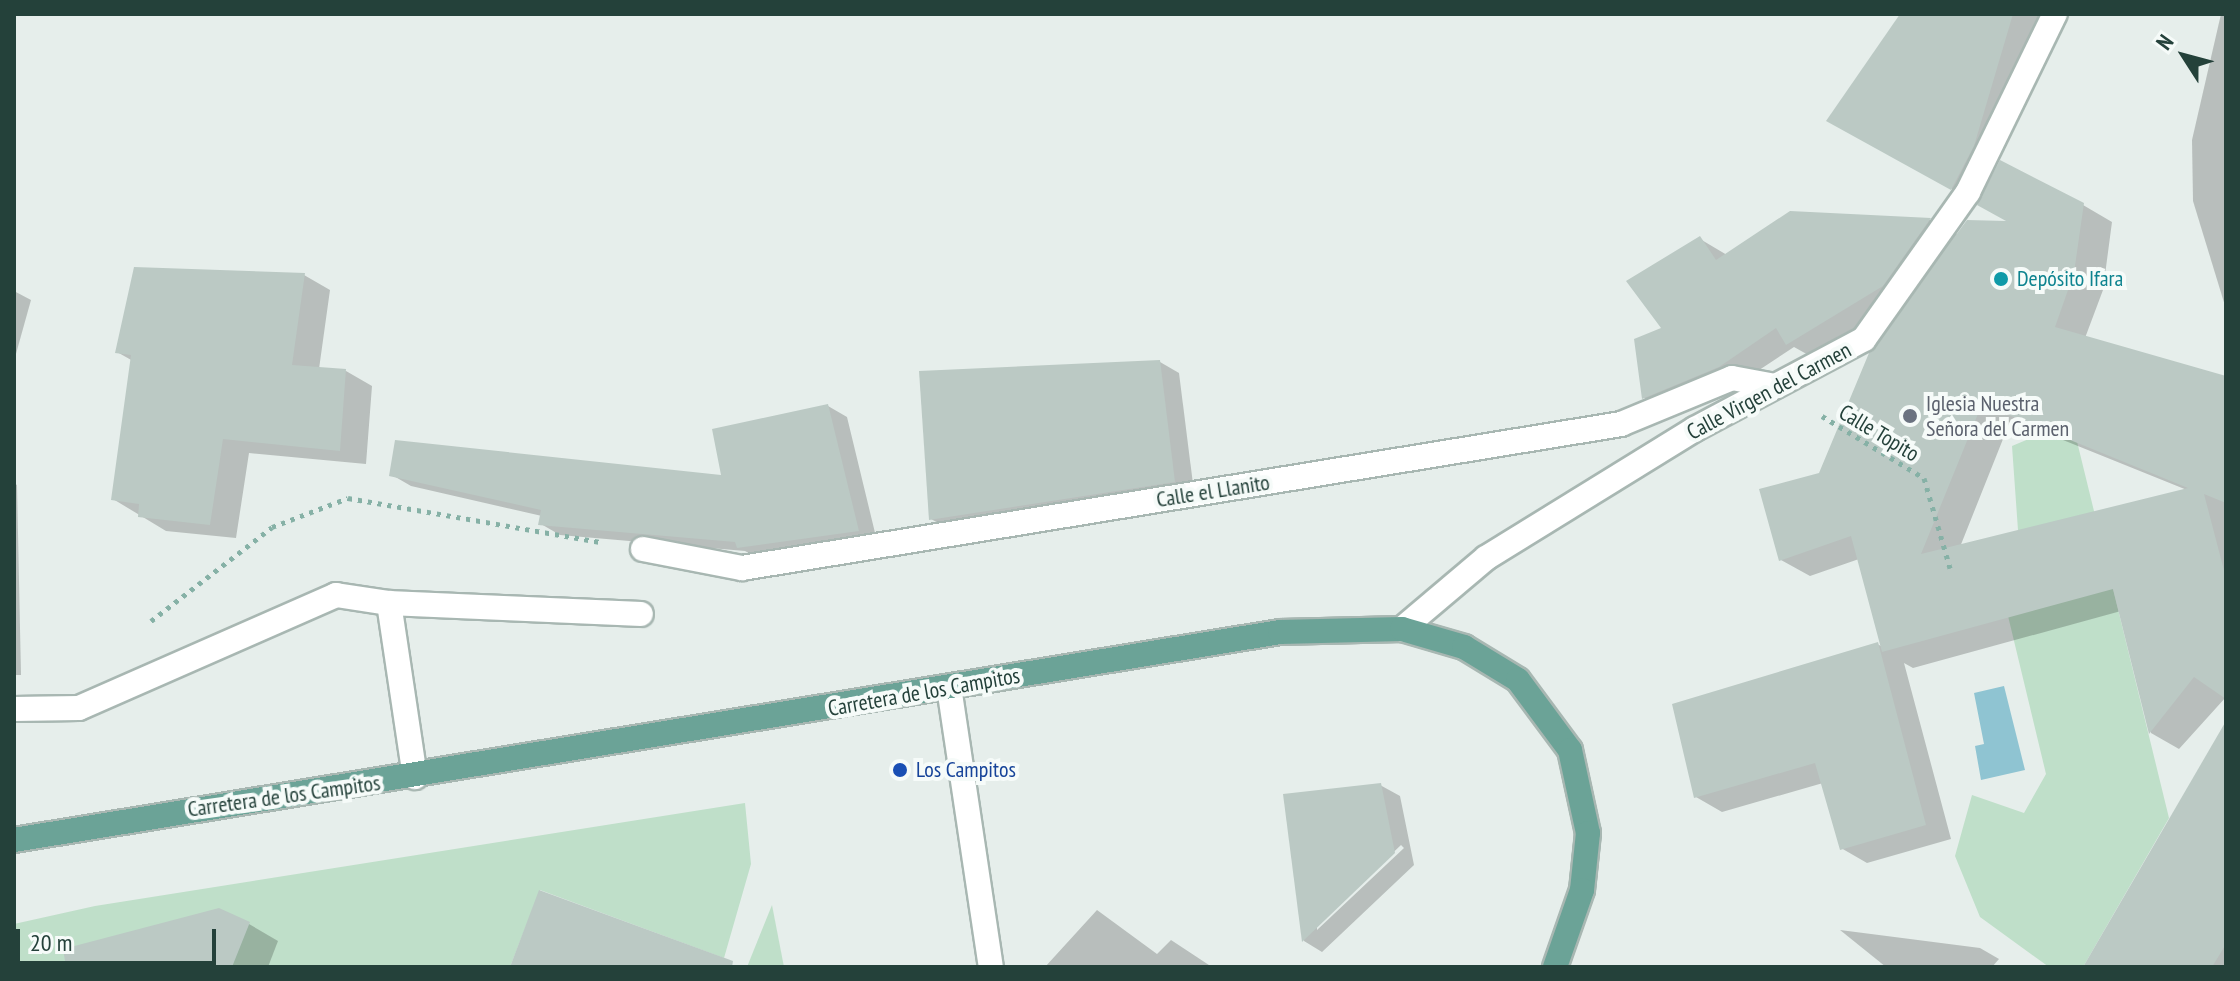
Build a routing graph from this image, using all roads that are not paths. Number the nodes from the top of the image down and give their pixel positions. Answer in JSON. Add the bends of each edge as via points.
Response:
{"nodes":[{"id":1,"x":2055,"y":14,"type":"edge"},
{"id":2,"x":1783,"y":382,"type":"junction"},
{"id":3,"x":643,"y":549,"type":"dead end"},
{"id":4,"x":389,"y":603,"type":"junction"},
{"id":5,"x":641,"y":614,"type":"dead end"},
{"id":6,"x":1402,"y":629,"type":"junction"},
{"id":7,"x":949,"y":687,"type":"junction"},
{"id":8,"x":14,"y":709,"type":"edge"},
{"id":9,"x":415,"y":777,"type":"junction"},
{"id":10,"x":14,"y":840,"type":"edge"},
{"id":11,"x":991,"y":967,"type":"edge"},
{"id":12,"x":1555,"y":967,"type":"edge"}],
"edges":[{"from":1,"to":2,"type":"street","name":"Calle Virgen del Carmen","via":[[1968,192],[1864,339]]},
{"from":2,"to":3,"type":"street","name":"Calle el Llanito","via":[[1732,378],[1621,424],[742,568]]},
{"from":2,"to":6,"type":"street","name":"Calle Virgen del Carmen","via":[[1486,558]]},
{"from":4,"to":5,"type":"street"},
{"from":4,"to":8,"type":"street","via":[[336,595],[79,708]]},
{"from":4,"to":9,"type":"street"},
{"from":6,"to":7,"type":"main road","name":"Carretera de los Campitos","via":[[1280,632]]},
{"from":6,"to":12,"type":"main road","name":"Carretera de los Campitos","via":[[1464,647],[1518,680],[1570,750],[1588,833],[1582,890]]},
{"from":7,"to":9,"type":"main road","name":"Carretera de los Campitos"},
{"from":7,"to":11,"type":"street"},
{"from":9,"to":10,"type":"main road","name":"Carretera de los Campitos"}]}
